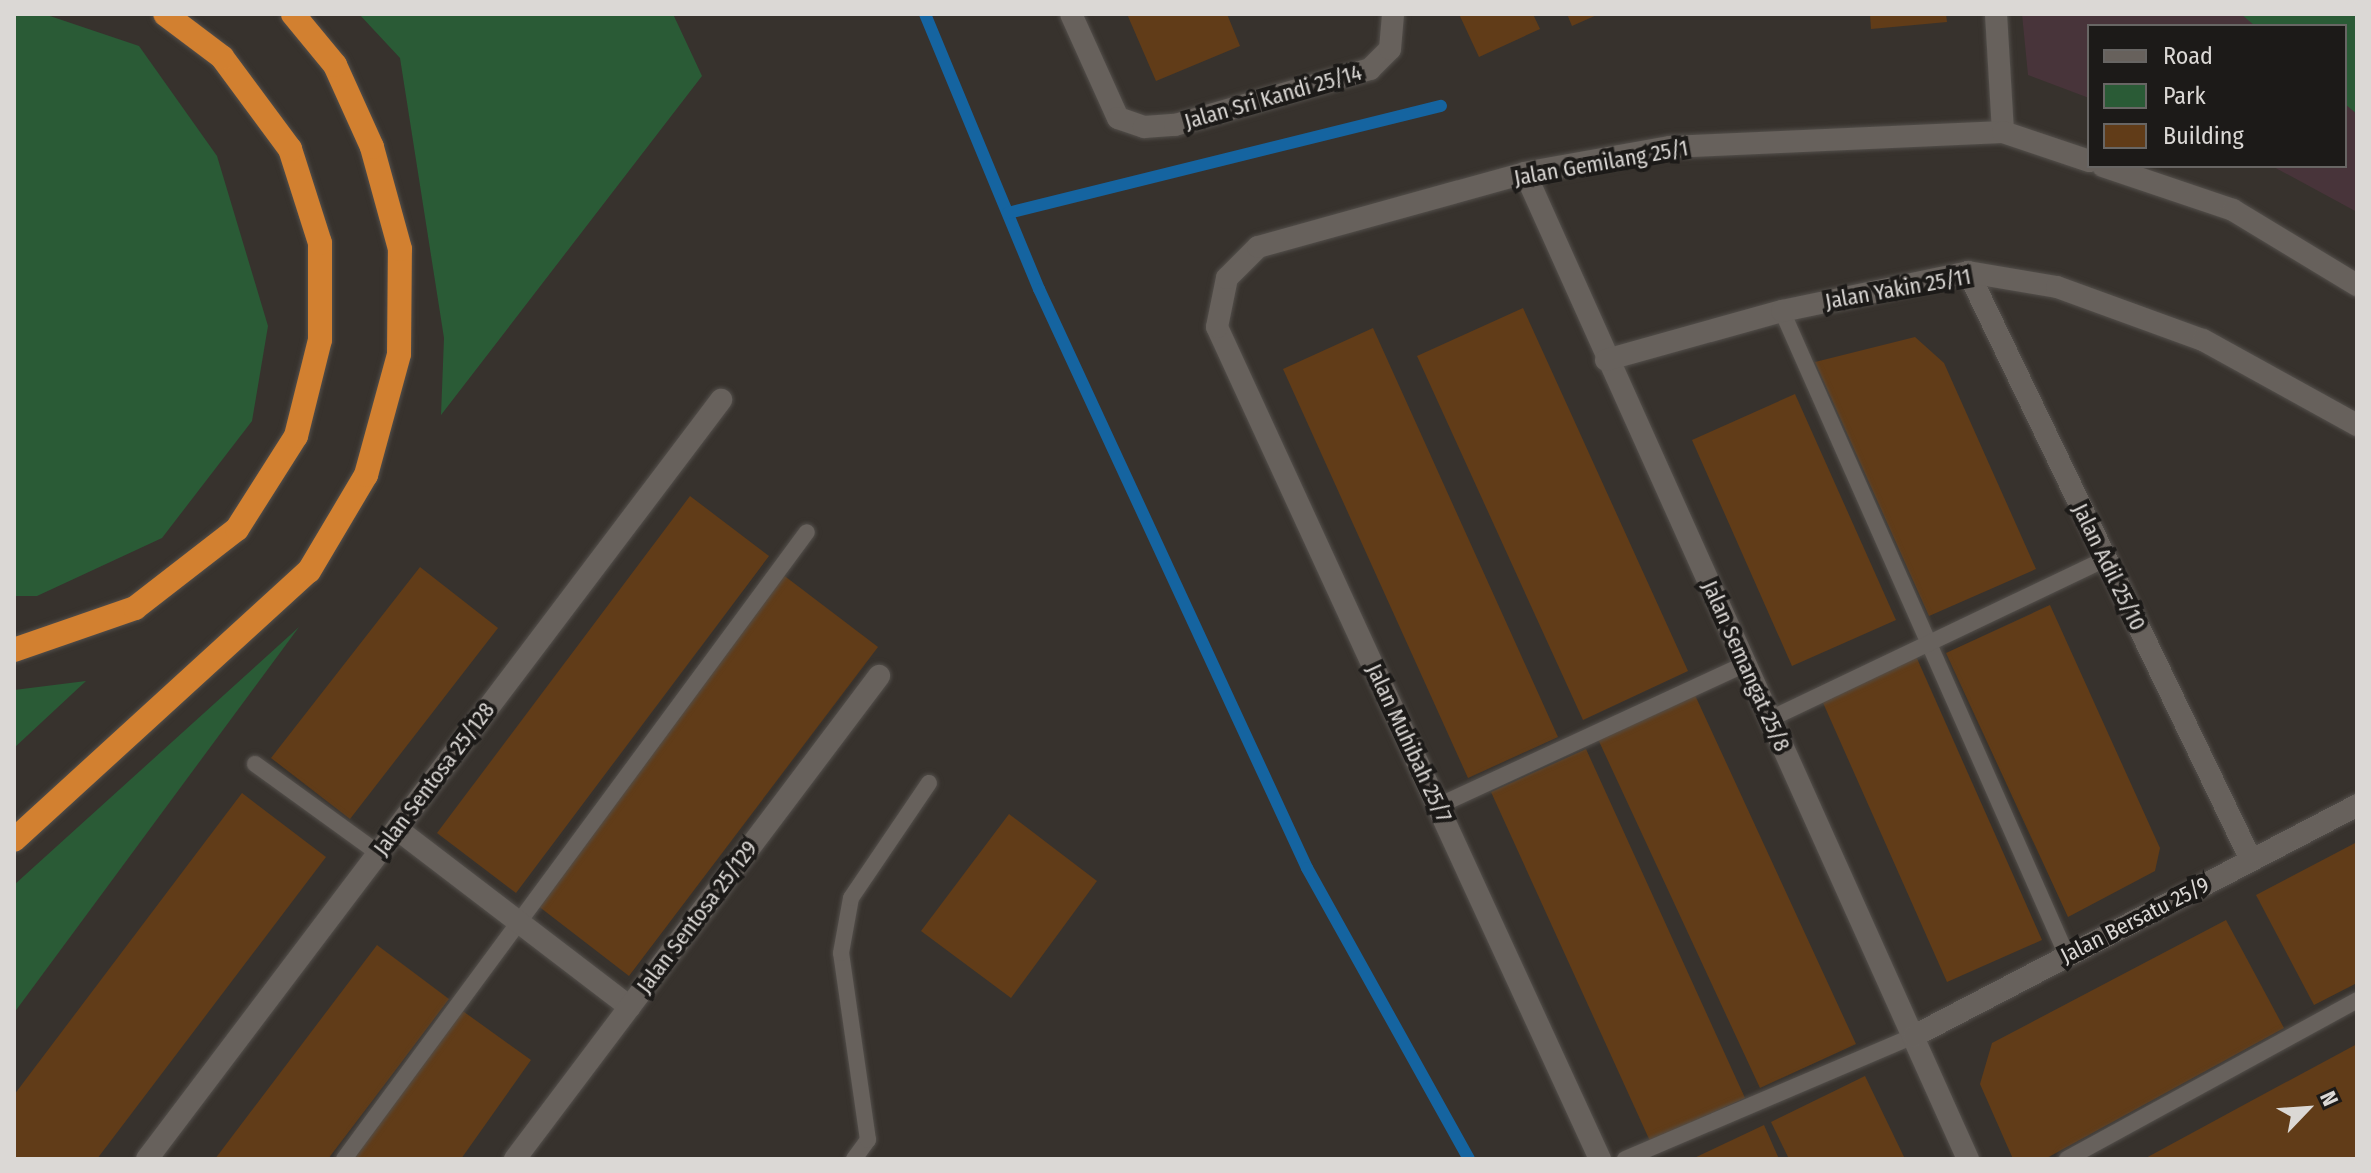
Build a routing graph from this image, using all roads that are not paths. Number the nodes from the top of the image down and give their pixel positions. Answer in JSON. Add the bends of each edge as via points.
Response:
{"nodes":[{"id":1,"x":165,"y":14,"type":"edge"},
{"id":2,"x":293,"y":14,"type":"edge"},
{"id":3,"x":1071,"y":14,"type":"edge"},
{"id":4,"x":1996,"y":14,"type":"edge"},
{"id":5,"x":1394,"y":16,"type":"edge"},
{"id":6,"x":2003,"y":132,"type":"junction"},
{"id":7,"x":2087,"y":160,"type":"edge"},
{"id":8,"x":2109,"y":168,"type":"edge"},
{"id":9,"x":1525,"y":173,"type":"junction"},
{"id":10,"x":1968,"y":272,"type":"junction"},
{"id":11,"x":2357,"y":285,"type":"edge"},
{"id":12,"x":1782,"y":311,"type":"junction"},
{"id":13,"x":1217,"y":327,"type":"joint"},
{"id":14,"x":1606,"y":360,"type":"junction"},
{"id":15,"x":721,"y":400,"type":"dead end"},
{"id":16,"x":2357,"y":425,"type":"edge"},
{"id":17,"x":807,"y":532,"type":"dead end"},
{"id":18,"x":2105,"y":559,"type":"junction"},
{"id":19,"x":1929,"y":643,"type":"junction"},
{"id":20,"x":14,"y":650,"type":"edge"},
{"id":21,"x":1745,"y":664,"type":"junction"},
{"id":22,"x":879,"y":676,"type":"dead end"},
{"id":23,"x":1770,"y":719,"type":"junction"},
{"id":24,"x":255,"y":764,"type":"dead end"},
{"id":25,"x":929,"y":783,"type":"dead end"},
{"id":26,"x":2357,"y":805,"type":"edge"},
{"id":27,"x":1438,"y":806,"type":"junction"},
{"id":28,"x":397,"y":829,"type":"junction"},
{"id":29,"x":14,"y":840,"type":"edge"},
{"id":30,"x":378,"y":853,"type":"junction"},
{"id":31,"x":2251,"y":860,"type":"junction"},
{"id":32,"x":518,"y":921,"type":"junction"},
{"id":33,"x":2067,"y":956,"type":"junction"},
{"id":34,"x":2357,"y":1000,"type":"edge"},
{"id":35,"x":630,"y":1007,"type":"junction"},
{"id":36,"x":1914,"y":1036,"type":"junction"},
{"id":37,"x":147,"y":1159,"type":"edge"},
{"id":38,"x":344,"y":1159,"type":"edge"},
{"id":39,"x":515,"y":1159,"type":"edge"},
{"id":40,"x":854,"y":1159,"type":"edge"},
{"id":41,"x":1600,"y":1159,"type":"edge"},
{"id":42,"x":1625,"y":1159,"type":"edge"},
{"id":43,"x":1968,"y":1159,"type":"edge"},
{"id":44,"x":2067,"y":1159,"type":"edge"}],
"edges":[{"from":1,"to":20,"type":"highway","via":[[222,57],[290,149],[320,243],[320,340],[296,436],[237,529],[135,608]]},
{"from":2,"to":29,"type":"highway","via":[[341,78],[372,147],[400,249],[399,354],[366,475],[309,571]]},
{"from":3,"to":5,"type":"street","name":"Jalan Sri Kandi 25/14","via":[[1118,118],[1144,127],[1175,125],[1370,69],[1390,49]]},
{"from":4,"to":6,"type":"street"},
{"from":6,"to":7,"type":"street","name":"Jalan Gemilang 25/1"},
{"from":6,"to":9,"type":"street","name":"Jalan Gemilang 25/1","via":[[1670,147]]},
{"from":8,"to":11,"type":"street","via":[[2233,210]]},
{"from":9,"to":13,"type":"street","name":"Jalan Gemilang 25/1","via":[[1258,247],[1227,278]]},
{"from":9,"to":14,"type":"street","name":"Jalan Semangat 25/8"},
{"from":10,"to":12,"type":"street","name":"Jalan Yakin 25/11"},
{"from":10,"to":16,"type":"street","name":"Jalan Yakin 25/11","via":[[2057,287],[2203,340]]},
{"from":10,"to":18,"type":"street","name":"Jalan Adil 25/10"},
{"from":12,"to":14,"type":"street","name":"Jalan Yakin 25/11"},
{"from":12,"to":19,"type":"lane"},
{"from":13,"to":27,"type":"street","name":"Jalan Muhibah 25/7"},
{"from":14,"to":21,"type":"street","name":"Jalan Semangat 25/8"},
{"from":15,"to":28,"type":"street","name":"Jalan Sentosa 25/128"},
{"from":17,"to":32,"type":"lane"},
{"from":18,"to":19,"type":"lane"},
{"from":18,"to":31,"type":"street","name":"Jalan Adil 25/10"},
{"from":19,"to":23,"type":"lane"},
{"from":19,"to":33,"type":"lane"},
{"from":21,"to":23,"type":"street","name":"Jalan Semangat 25/8"},
{"from":21,"to":27,"type":"lane"},
{"from":22,"to":35,"type":"street","name":"Jalan Sentosa 25/129"},
{"from":23,"to":36,"type":"street","name":"Jalan Semangat 25/8"},
{"from":24,"to":30,"type":"lane"},
{"from":25,"to":40,"type":"lane","via":[[851,898],[841,953],[868,1140]]},
{"from":26,"to":31,"type":"street","name":"Jalan Bersatu 25/9"},
{"from":27,"to":41,"type":"street","name":"Jalan Muhibah 25/7"},
{"from":28,"to":30,"type":"street","name":"Jalan Sentosa 25/128"},
{"from":28,"to":32,"type":"street"},
{"from":30,"to":37,"type":"street","name":"Jalan Sentosa 25/128"},
{"from":31,"to":33,"type":"street","name":"Jalan Bersatu 25/9"},
{"from":32,"to":35,"type":"street"},
{"from":32,"to":38,"type":"lane"},
{"from":33,"to":36,"type":"street","name":"Jalan Bersatu 25/9"},
{"from":34,"to":44,"type":"lane"},
{"from":35,"to":39,"type":"street","name":"Jalan Sentosa 25/129"},
{"from":36,"to":42,"type":"lane"},
{"from":36,"to":43,"type":"street","name":"Jalan Semangat 25/8"}]}
